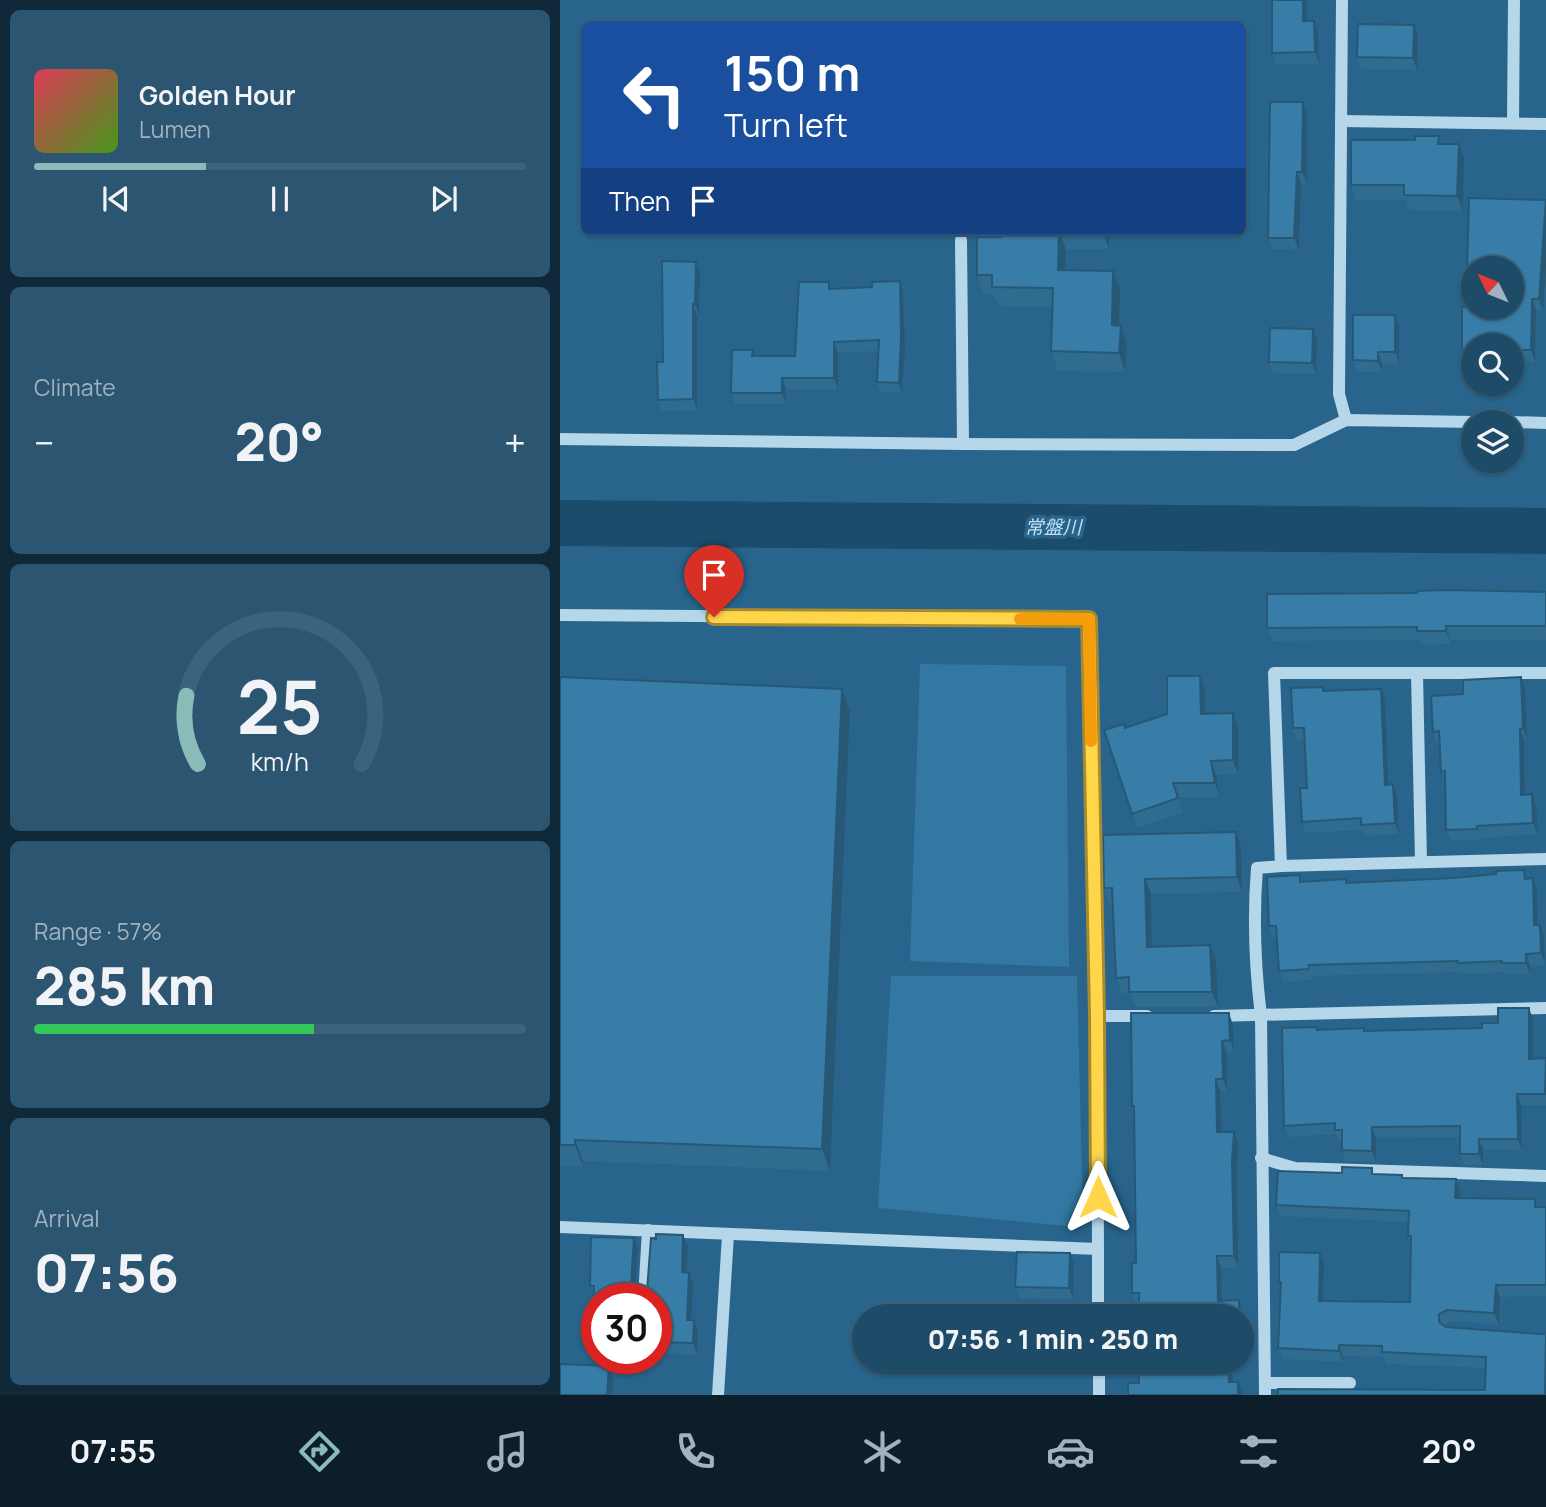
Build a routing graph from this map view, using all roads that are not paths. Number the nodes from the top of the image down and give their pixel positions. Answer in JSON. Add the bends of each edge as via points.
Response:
{"nodes":[{"id":1,"x":1342,"y":0,"type":"edge"},
{"id":2,"x":1514,"y":0,"type":"edge"},
{"id":3,"x":1341,"y":121,"type":"junction"},
{"id":4,"x":1513,"y":123,"type":"junction"},
{"id":5,"x":1546,"y":124,"type":"edge"},
{"id":6,"x":961,"y":240,"type":"dead end"},
{"id":7,"x":1346,"y":420,"type":"junction"},
{"id":8,"x":1461,"y":422,"type":"edge"},
{"id":9,"x":1524,"y":422,"type":"edge"},
{"id":10,"x":1546,"y":423,"type":"edge"},
{"id":11,"x":560,"y":439,"type":"edge"},
{"id":12,"x":963,"y":444,"type":"junction"},
{"id":13,"x":560,"y":615,"type":"edge"},
{"id":14,"x":1546,"y":673,"type":"edge"},
{"id":15,"x":1417,"y":674,"type":"junction"},
{"id":16,"x":1546,"y":859,"type":"edge"},
{"id":17,"x":1421,"y":862,"type":"junction"},
{"id":18,"x":1281,"y":866,"type":"junction"},
{"id":19,"x":1546,"y":1008,"type":"edge"},
{"id":20,"x":1097,"y":1016,"type":"junction"},
{"id":21,"x":1165,"y":1016,"type":"edge"},
{"id":22,"x":1206,"y":1016,"type":"edge"},
{"id":23,"x":1261,"y":1016,"type":"junction"},
{"id":24,"x":1261,"y":1158,"type":"junction"},
{"id":25,"x":1546,"y":1176,"type":"edge"},
{"id":26,"x":560,"y":1227,"type":"edge"},
{"id":27,"x":648,"y":1230,"type":"junction"},
{"id":28,"x":728,"y":1235,"type":"junction"},
{"id":29,"x":1098,"y":1249,"type":"junction"},
{"id":30,"x":644,"y":1283,"type":"edge"},
{"id":31,"x":1098,"y":1304,"type":"edge"},
{"id":32,"x":1099,"y":1374,"type":"edge"},
{"id":33,"x":1350,"y":1383,"type":"dead end"},
{"id":34,"x":1265,"y":1389,"type":"edge"},
{"id":35,"x":719,"y":1395,"type":"edge"},
{"id":36,"x":1099,"y":1395,"type":"edge"}],
"edges":[{"from":1,"to":3,"type":"street"},
{"from":2,"to":4,"type":"street"},
{"from":3,"to":4,"type":"street"},
{"from":3,"to":7,"type":"street","via":[[1339,394]]},
{"from":4,"to":5,"type":"street"},
{"from":6,"to":12,"type":"street"},
{"from":7,"to":8,"type":"street"},
{"from":7,"to":12,"type":"street","via":[[1294,445]]},
{"from":9,"to":10,"type":"street"},
{"from":11,"to":12,"type":"street"},
{"from":13,"to":20,"type":"street","via":[[1089,619]]},
{"from":14,"to":15,"type":"street"},
{"from":15,"to":17,"type":"street"},
{"from":15,"to":18,"type":"street","via":[[1275,673]]},
{"from":16,"to":17,"type":"street"},
{"from":17,"to":18,"type":"street"},
{"from":18,"to":23,"type":"street","via":[[1257,868]]},
{"from":19,"to":23,"type":"street"},
{"from":20,"to":21,"type":"street"},
{"from":20,"to":29,"type":"street"},
{"from":22,"to":23,"type":"street"},
{"from":23,"to":24,"type":"street"},
{"from":24,"to":25,"type":"street","via":[[1295,1168]]},
{"from":24,"to":34,"type":"street"},
{"from":26,"to":27,"type":"street"},
{"from":27,"to":28,"type":"street"},
{"from":27,"to":30,"type":"street"},
{"from":28,"to":29,"type":"street"},
{"from":28,"to":35,"type":"street"},
{"from":29,"to":31,"type":"street"},
{"from":32,"to":36,"type":"street"},
{"from":33,"to":34,"type":"street"}]}
